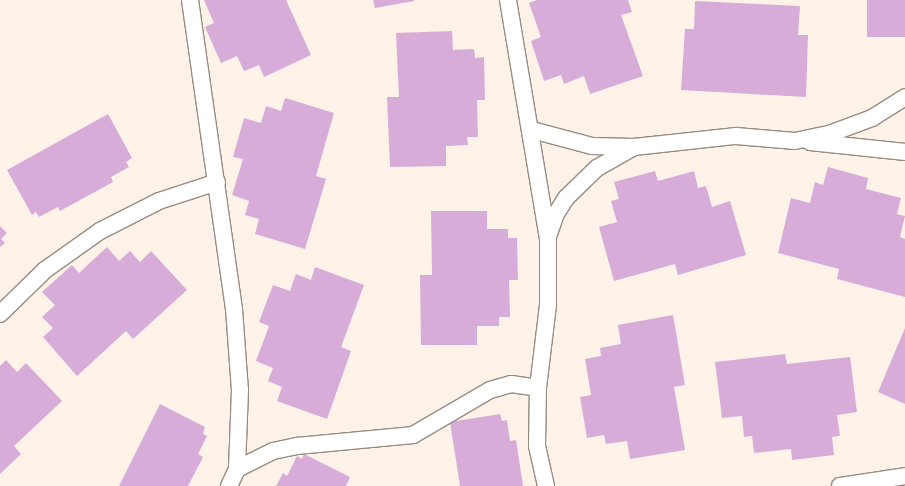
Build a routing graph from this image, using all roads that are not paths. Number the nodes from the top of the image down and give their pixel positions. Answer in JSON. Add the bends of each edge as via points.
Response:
{"nodes":[{"id":1,"x":190,"y":0,"type":"edge"},
{"id":2,"x":508,"y":0,"type":"edge"},
{"id":3,"x":905,"y":97,"type":"edge"},
{"id":4,"x":532,"y":130,"type":"junction"},
{"id":5,"x":795,"y":141,"type":"junction"},
{"id":6,"x":634,"y":147,"type":"junction"},
{"id":7,"x":905,"y":152,"type":"edge"},
{"id":8,"x":217,"y":182,"type":"junction"},
{"id":9,"x":548,"y":238,"type":"junction"},
{"id":10,"x":0,"y":314,"type":"edge"},
{"id":11,"x":538,"y":388,"type":"junction"},
{"id":12,"x":237,"y":469,"type":"junction"},
{"id":13,"x":905,"y":476,"type":"edge"},
{"id":14,"x":229,"y":486,"type":"edge"},
{"id":15,"x":546,"y":486,"type":"edge"},
{"id":16,"x":840,"y":486,"type":"edge"}],
"edges":[{"from":1,"to":8,"type":"lane"},
{"from":2,"to":4,"type":"lane"},
{"from":3,"to":5,"type":"lane","via":[[872,118],[828,134]]},
{"from":4,"to":6,"type":"lane","via":[[592,146]]},
{"from":4,"to":9,"type":"lane"},
{"from":5,"to":6,"type":"lane","via":[[736,136]]},
{"from":5,"to":7,"type":"lane"},
{"from":6,"to":9,"type":"lane","via":[[597,168],[566,198],[556,214]]},
{"from":8,"to":10,"type":"lane","via":[[160,200],[100,231],[45,270]]},
{"from":8,"to":12,"type":"lane","via":[[234,309],[238,372]]},
{"from":9,"to":11,"type":"lane","via":[[548,304]]},
{"from":11,"to":12,"type":"lane","via":[[510,384],[490,390],[412,434],[297,446],[273,451]]},
{"from":11,"to":15,"type":"lane","via":[[537,446]]},
{"from":12,"to":14,"type":"lane"},
{"from":13,"to":16,"type":"lane"}]}
